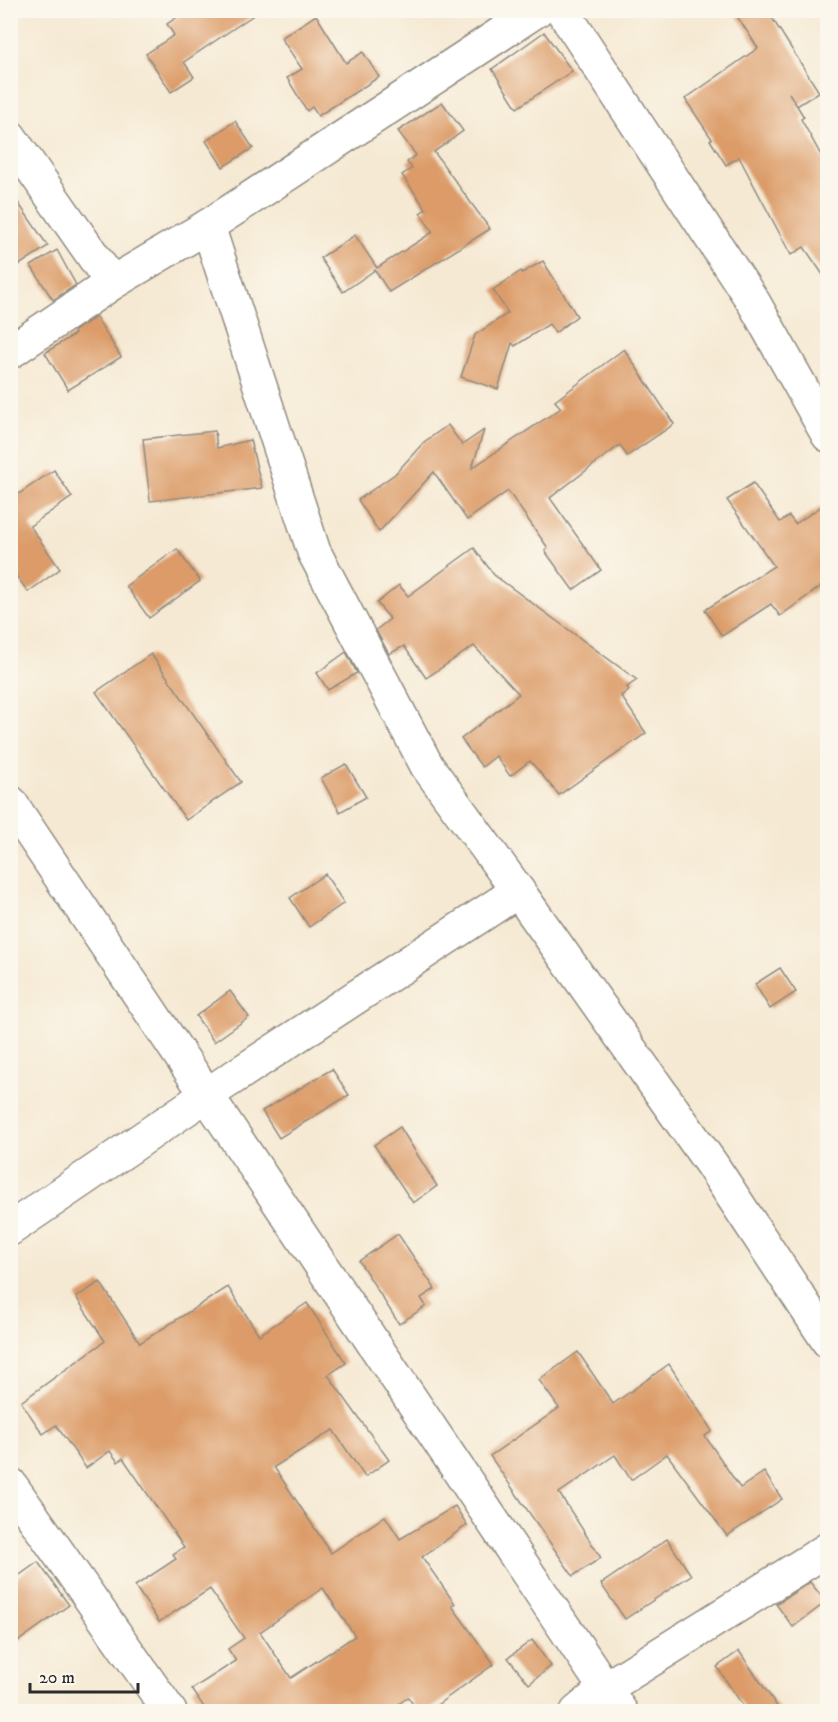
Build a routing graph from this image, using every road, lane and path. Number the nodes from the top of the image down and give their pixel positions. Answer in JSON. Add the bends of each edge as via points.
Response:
{"nodes":[{"id":1,"x":537,"y":10,"type":"edge"},
{"id":2,"x":562,"y":10,"type":"edge"},
{"id":3,"x":10,"y":137,"type":"edge"},
{"id":4,"x":208,"y":226,"type":"junction"},
{"id":5,"x":112,"y":283,"type":"junction"},
{"id":6,"x":10,"y":352,"type":"edge"},
{"id":7,"x":828,"y":435,"type":"edge"},
{"id":8,"x":10,"y":802,"type":"edge"},
{"id":9,"x":518,"y":891,"type":"junction"},
{"id":10,"x":208,"y":1094,"type":"junction"},
{"id":11,"x":10,"y":1229,"type":"edge"},
{"id":12,"x":828,"y":1341,"type":"edge"},
{"id":13,"x":10,"y":1484,"type":"edge"},
{"id":14,"x":828,"y":1550,"type":"edge"},
{"id":15,"x":614,"y":1700,"type":"edge"},
{"id":16,"x":170,"y":1712,"type":"edge"},
{"id":17,"x":577,"y":1712,"type":"edge"}],
"edges":[{"from":1,"to":4,"type":"street"},
{"from":2,"to":7,"type":"street","via":[[754,303]]},
{"from":3,"to":5,"type":"street"},
{"from":4,"to":5,"type":"street"},
{"from":4,"to":9,"type":"street","via":[[314,552],[427,766]]},
{"from":5,"to":6,"type":"street"},
{"from":8,"to":10,"type":"street"},
{"from":9,"to":10,"type":"street"},
{"from":9,"to":12,"type":"street","via":[[712,1165]]},
{"from":10,"to":11,"type":"street"},
{"from":10,"to":15,"type":"street"},
{"from":13,"to":16,"type":"street"},
{"from":14,"to":15,"type":"street"},
{"from":15,"to":17,"type":"street"}]}
